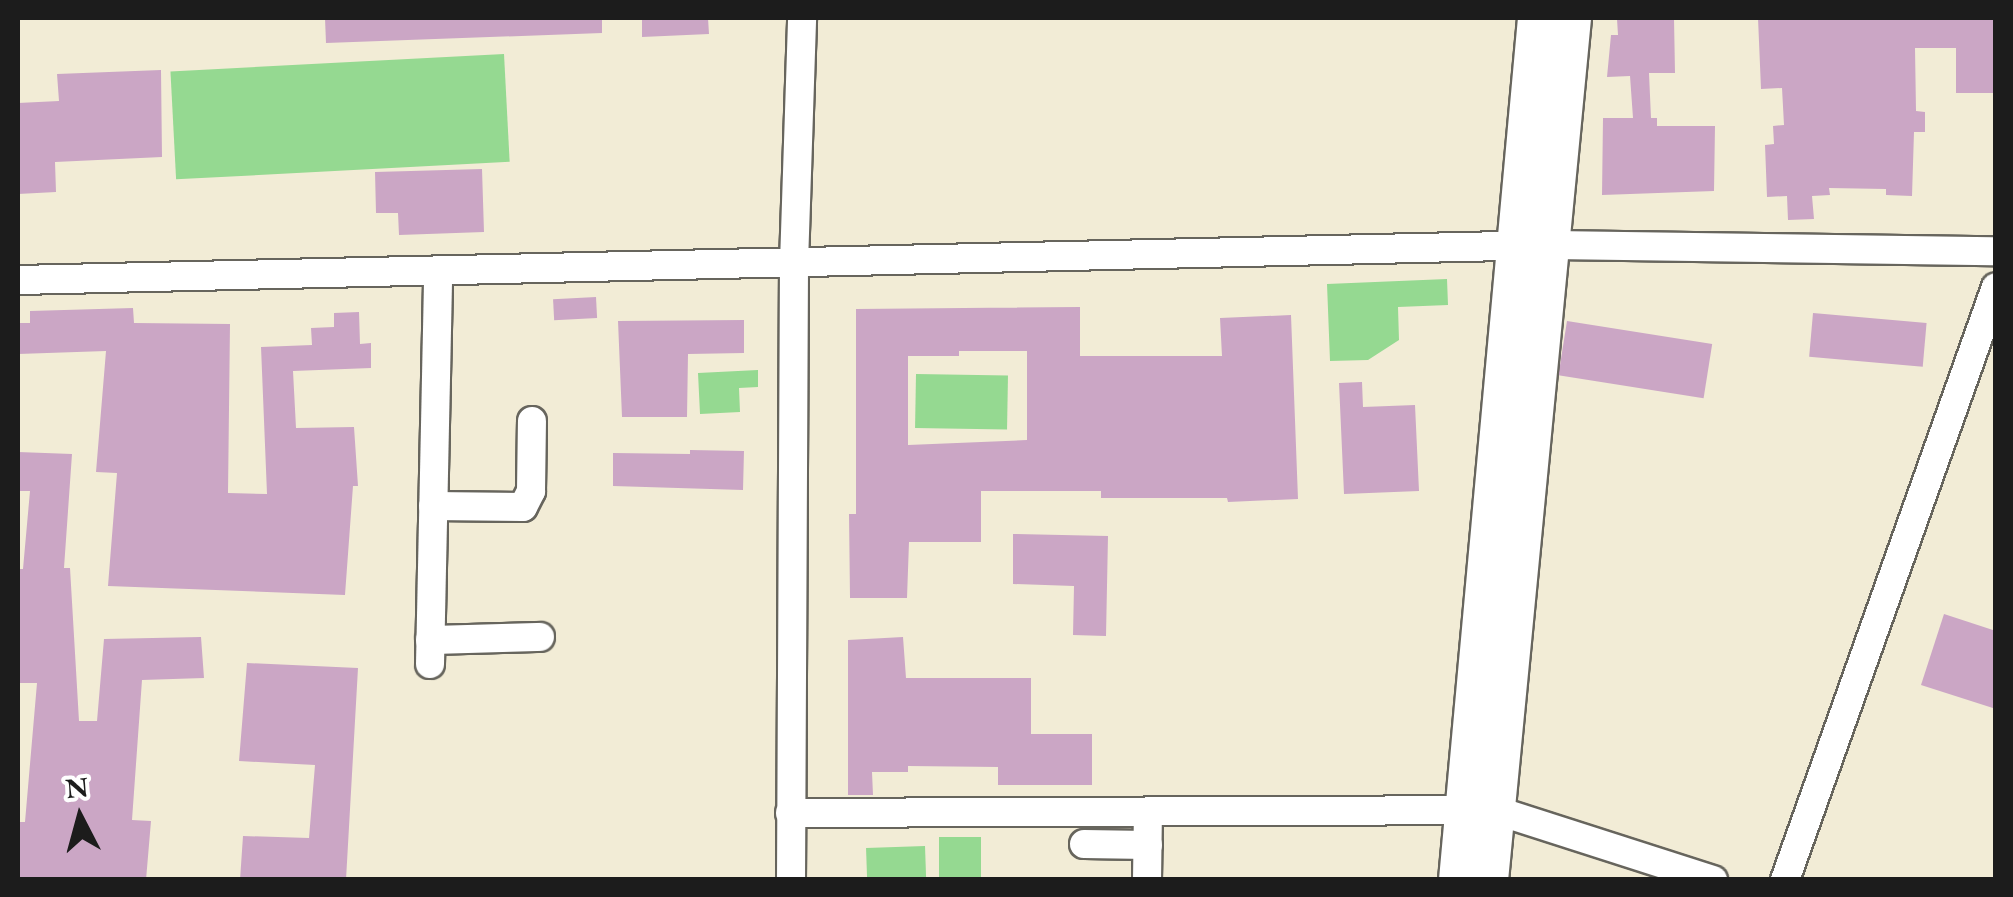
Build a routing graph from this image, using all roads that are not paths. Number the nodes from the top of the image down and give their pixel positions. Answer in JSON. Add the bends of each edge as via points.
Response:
{"nodes":[{"id":1,"x":802,"y":18,"type":"edge"},
{"id":2,"x":1538,"y":18,"type":"edge"},
{"id":3,"x":1571,"y":18,"type":"edge"},
{"id":4,"x":1532,"y":245,"type":"junction"},
{"id":5,"x":1996,"y":251,"type":"edge"},
{"id":6,"x":794,"y":263,"type":"junction"},
{"id":7,"x":438,"y":270,"type":"junction"},
{"id":8,"x":18,"y":280,"type":"edge"},
{"id":9,"x":1996,"y":287,"type":"edge"},
{"id":10,"x":532,"y":421,"type":"dead end"},
{"id":11,"x":433,"y":506,"type":"junction"},
{"id":12,"x":540,"y":637,"type":"dead end"},
{"id":13,"x":1480,"y":810,"type":"junction"},
{"id":14,"x":1148,"y":812,"type":"junction"},
{"id":15,"x":790,"y":813,"type":"junction"},
{"id":16,"x":1084,"y":844,"type":"dead end"},
{"id":17,"x":1148,"y":845,"type":"junction"},
{"id":18,"x":791,"y":880,"type":"edge"},
{"id":19,"x":1148,"y":880,"type":"edge"},
{"id":20,"x":1459,"y":880,"type":"edge"},
{"id":21,"x":1488,"y":880,"type":"edge"},
{"id":22,"x":1713,"y":880,"type":"edge"},
{"id":23,"x":1785,"y":880,"type":"edge"}],
"edges":[{"from":1,"to":6,"type":"street"},
{"from":2,"to":4,"type":"street"},
{"from":3,"to":4,"type":"street"},
{"from":4,"to":5,"type":"street"},
{"from":4,"to":6,"type":"street"},
{"from":4,"to":13,"type":"street"},
{"from":6,"to":7,"type":"street"},
{"from":6,"to":15,"type":"street"},
{"from":7,"to":8,"type":"street"},
{"from":7,"to":11,"type":"street"},
{"from":9,"to":23,"type":"street"},
{"from":10,"to":11,"type":"street","via":[[530,491],[523,507]]},
{"from":11,"to":12,"type":"street","via":[[430,652]]},
{"from":13,"to":14,"type":"street"},
{"from":13,"to":20,"type":"street"},
{"from":13,"to":21,"type":"street"},
{"from":13,"to":22,"type":"street"},
{"from":14,"to":15,"type":"street"},
{"from":14,"to":17,"type":"street"},
{"from":15,"to":18,"type":"street"},
{"from":16,"to":17,"type":"street"},
{"from":17,"to":19,"type":"street"}]}
